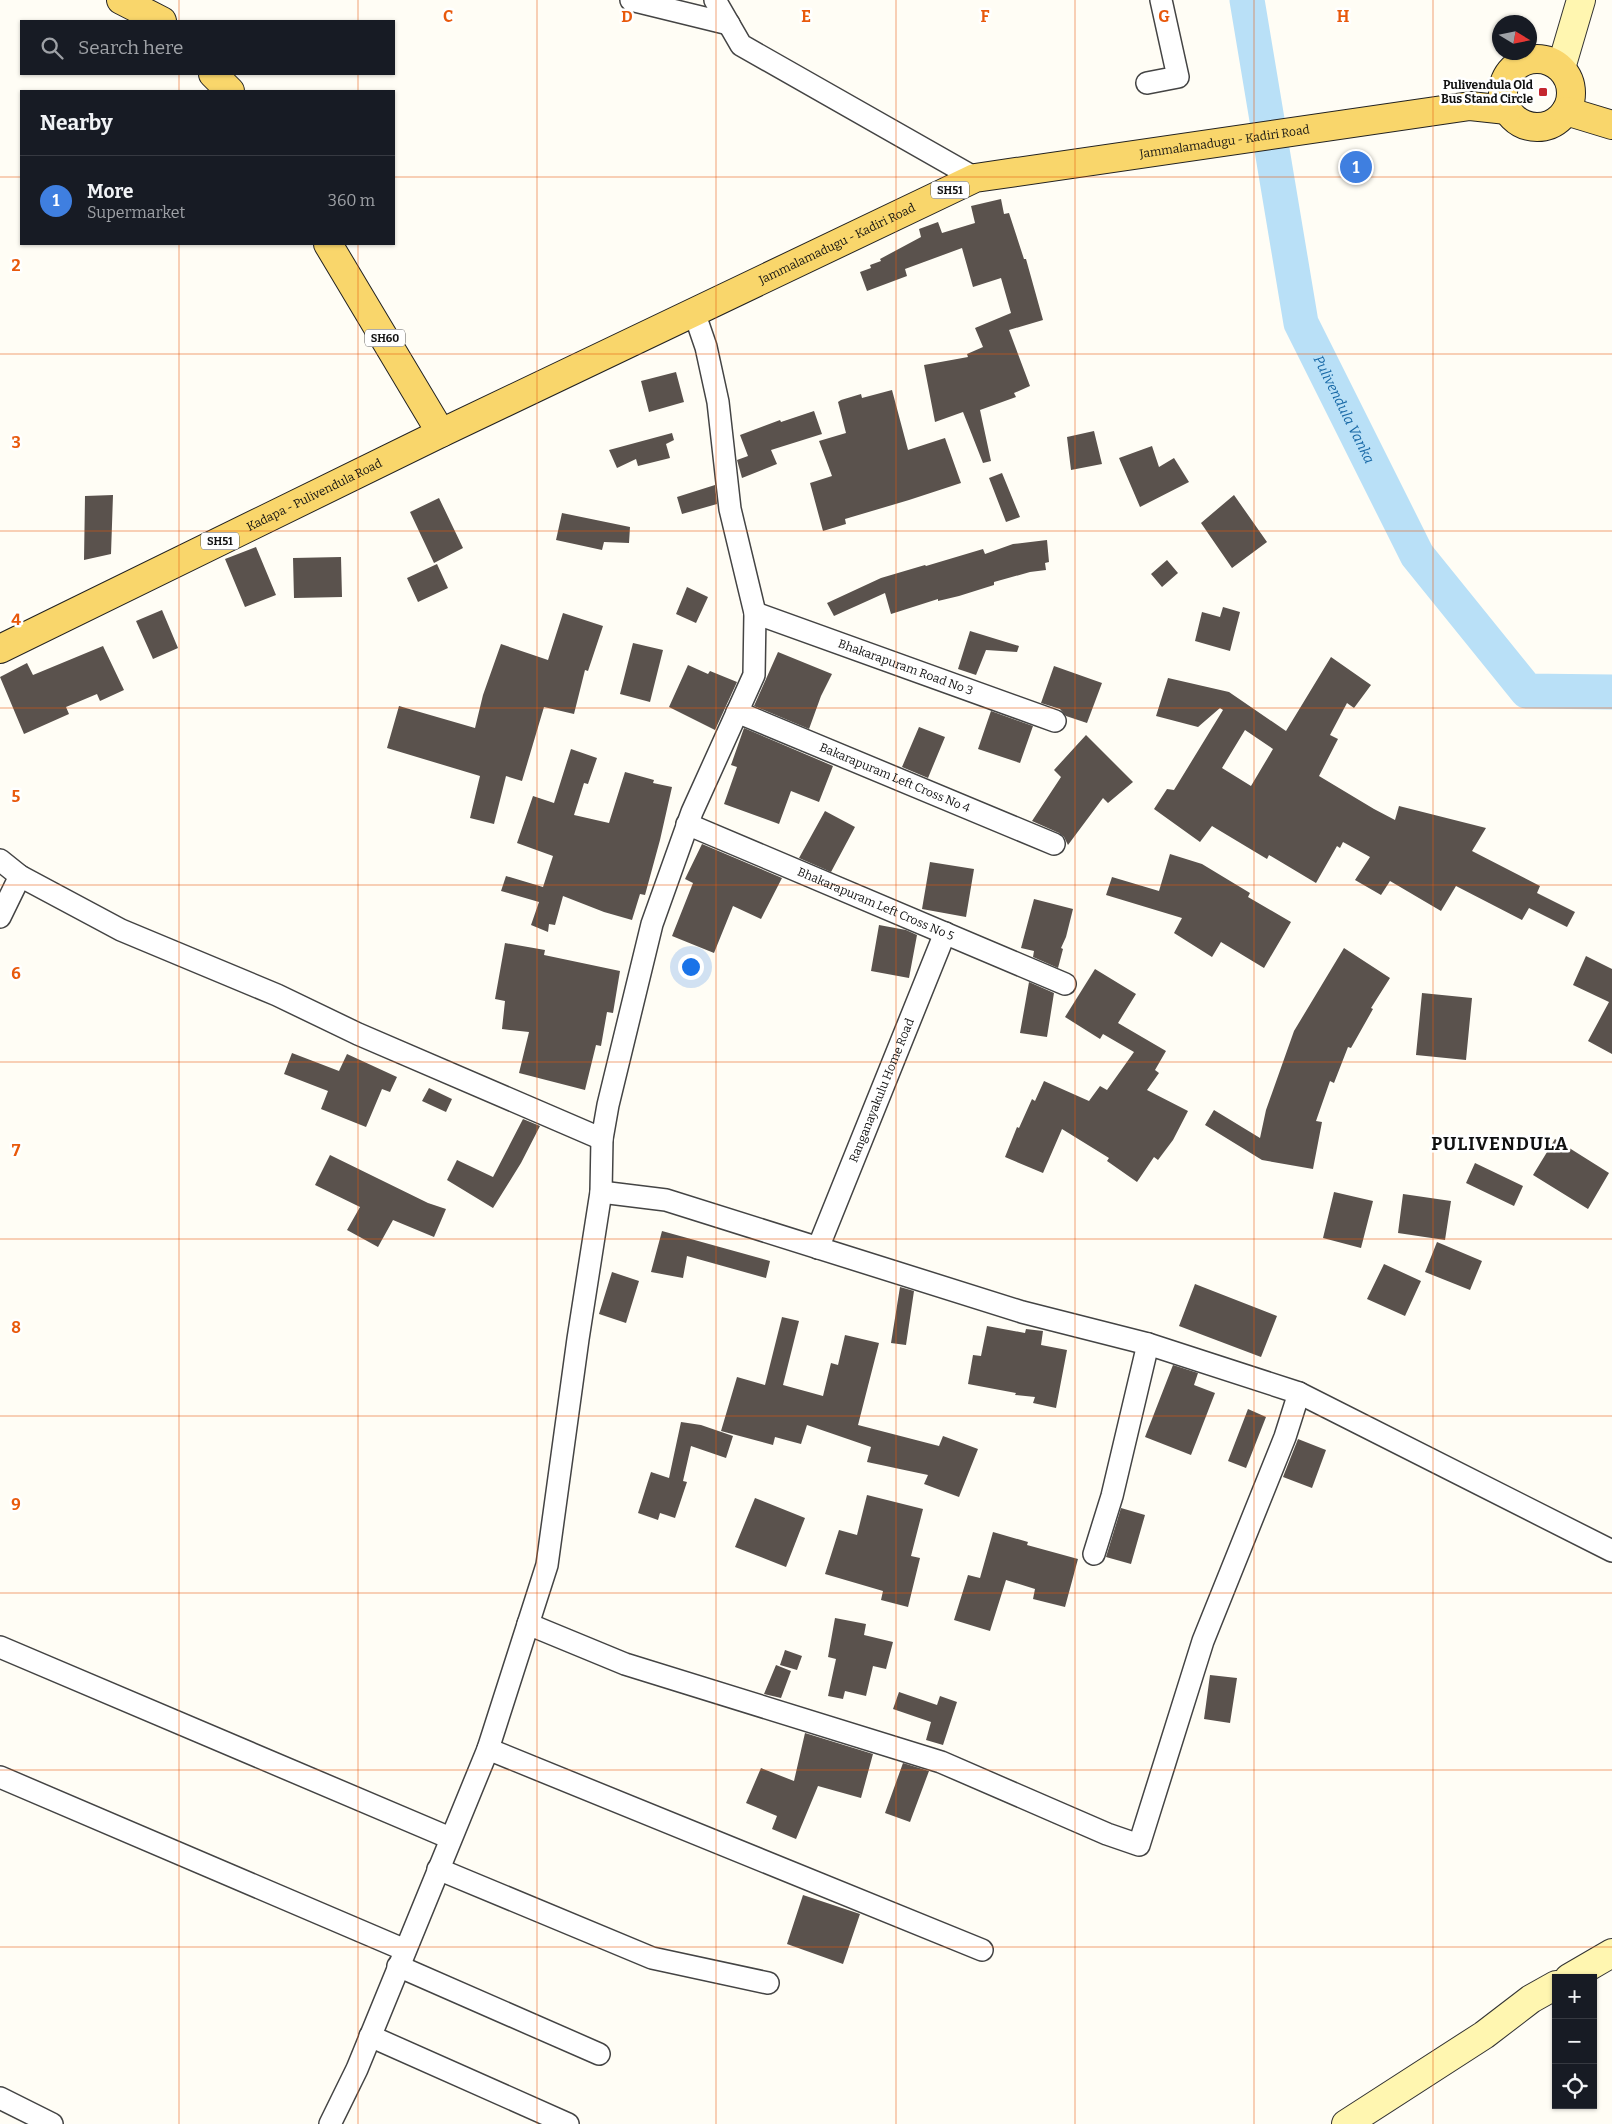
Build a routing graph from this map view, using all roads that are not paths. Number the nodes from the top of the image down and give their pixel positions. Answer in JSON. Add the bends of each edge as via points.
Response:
{"nodes":[{"id":1,"x":121,"y":0,"type":"edge"},
{"id":2,"x":631,"y":0,"type":"edge"},
{"id":3,"x":714,"y":0,"type":"edge"},
{"id":4,"x":1162,"y":0,"type":"edge"},
{"id":5,"x":1581,"y":0,"type":"edge"},
{"id":6,"x":160,"y":20,"type":"edge"},
{"id":7,"x":729,"y":24,"type":"junction"},
{"id":8,"x":1561,"y":68,"type":"junction"},
{"id":9,"x":214,"y":75,"type":"edge"},
{"id":10,"x":1147,"y":83,"type":"dead end"},
{"id":11,"x":229,"y":90,"type":"edge"},
{"id":12,"x":1507,"y":110,"type":"junction"},
{"id":13,"x":1566,"y":111,"type":"junction"},
{"id":14,"x":1612,"y":125,"type":"edge"},
{"id":15,"x":976,"y":178,"type":"junction"},
{"id":16,"x":329,"y":245,"type":"edge"},
{"id":17,"x":694,"y":312,"type":"junction"},
{"id":18,"x":441,"y":433,"type":"junction"},
{"id":19,"x":755,"y":613,"type":"junction"},
{"id":20,"x":0,"y":649,"type":"edge"},
{"id":21,"x":737,"y":712,"type":"junction"},
{"id":22,"x":1055,"y":721,"type":"dead end"},
{"id":23,"x":687,"y":824,"type":"junction"},
{"id":24,"x":1054,"y":844,"type":"dead end"},
{"id":25,"x":0,"y":860,"type":"edge"},
{"id":26,"x":20,"y":876,"type":"junction"},
{"id":27,"x":0,"y":917,"type":"edge"},
{"id":28,"x":946,"y":933,"type":"junction"},
{"id":29,"x":1065,"y":984,"type":"dead end"},
{"id":30,"x":602,"y":1138,"type":"junction"},
{"id":31,"x":601,"y":1192,"type":"junction"},
{"id":32,"x":818,"y":1248,"type":"junction"},
{"id":33,"x":1148,"y":1344,"type":"junction"},
{"id":34,"x":1300,"y":1394,"type":"junction"},
{"id":35,"x":1612,"y":1552,"type":"edge"},
{"id":36,"x":1094,"y":1554,"type":"dead end"},
{"id":37,"x":528,"y":1624,"type":"junction"},
{"id":38,"x":0,"y":1647,"type":"edge"},
{"id":39,"x":488,"y":1749,"type":"junction"},
{"id":40,"x":0,"y":1778,"type":"edge"},
{"id":41,"x":450,"y":1838,"type":"junction"},
{"id":42,"x":438,"y":1869,"type":"junction"},
{"id":43,"x":982,"y":1950,"type":"dead end"},
{"id":44,"x":1612,"y":1953,"type":"edge"},
{"id":45,"x":402,"y":1958,"type":"junction"},
{"id":46,"x":1576,"y":1974,"type":"edge"},
{"id":47,"x":768,"y":1983,"type":"dead end"},
{"id":48,"x":1552,"y":1987,"type":"edge"},
{"id":49,"x":370,"y":2036,"type":"junction"},
{"id":50,"x":599,"y":2054,"type":"dead end"},
{"id":51,"x":0,"y":2098,"type":"edge"},
{"id":52,"x":52,"y":2124,"type":"edge"},
{"id":53,"x":330,"y":2124,"type":"edge"},
{"id":54,"x":568,"y":2124,"type":"edge"},
{"id":55,"x":1346,"y":2124,"type":"edge"}],
"edges":[{"from":1,"to":6,"type":"main road"},
{"from":2,"to":7,"type":"street"},
{"from":3,"to":7,"type":"street"},
{"from":4,"to":10,"type":"street","via":[[1178,77]]},
{"from":5,"to":8,"type":"street"},
{"from":7,"to":15,"type":"street","via":[[741,46]]},
{"from":8,"to":12,"type":"main road","via":[[1542,58],[1520,62],[1506,78],[1503,88]]},
{"from":8,"to":13,"type":"main road","via":[[1570,82],[1571,100]]},
{"from":9,"to":11,"type":"main road"},
{"from":12,"to":13,"type":"main road","via":[[1514,119],[1536,128],[1548,126]]},
{"from":12,"to":15,"type":"main road","name":"Jammalamadugu - Kadiri Road","number":"SH51","via":[[1470,106]]},
{"from":13,"to":14,"type":"main road"},
{"from":15,"to":17,"type":"main road","name":"Jammalamadugu - Kadiri Road","number":"SH51"},
{"from":16,"to":18,"type":"main road","number":"SH60"},
{"from":17,"to":18,"type":"main road","name":"Jammalamadugu - Kadiri Road","number":"SH51"},
{"from":17,"to":19,"type":"street","via":[[706,347],[718,402],[730,509]]},
{"from":18,"to":20,"type":"main road","name":"Kadapa - Pulivendula Road","number":"SH51"},
{"from":19,"to":21,"type":"street","via":[[754,676]]},
{"from":19,"to":22,"type":"street","name":"Bhakarapuram Road No 3"},
{"from":21,"to":23,"type":"street"},
{"from":21,"to":24,"type":"street","name":"Bakarapuram Left Cross No 4"},
{"from":23,"to":28,"type":"street","name":"Bhakarapuram Left Cross No 5"},
{"from":23,"to":30,"type":"street","via":[[652,924]]},
{"from":25,"to":26,"type":"street"},
{"from":26,"to":27,"type":"street"},
{"from":26,"to":30,"type":"street","via":[[121,930]]},
{"from":28,"to":29,"type":"street","name":"Bhakarapuram Left Cross No 5"},
{"from":28,"to":32,"type":"street","name":"Ranganayakulu Home Road"},
{"from":30,"to":31,"type":"street"},
{"from":31,"to":32,"type":"street","via":[[666,1200]]},
{"from":31,"to":37,"type":"street","via":[[547,1565]]},
{"from":32,"to":33,"type":"street","via":[[1022,1312]]},
{"from":33,"to":34,"type":"street"},
{"from":33,"to":36,"type":"street","via":[[1112,1496]]},
{"from":34,"to":35,"type":"street"},
{"from":34,"to":37,"type":"street","via":[[1203,1641],[1139,1845],[941,1762],[625,1664]]},
{"from":37,"to":39,"type":"street"},
{"from":38,"to":41,"type":"street"},
{"from":39,"to":41,"type":"street"},
{"from":39,"to":43,"type":"street"},
{"from":40,"to":45,"type":"street"},
{"from":41,"to":42,"type":"street"},
{"from":42,"to":45,"type":"street"},
{"from":42,"to":47,"type":"street","via":[[652,1958]]},
{"from":44,"to":46,"type":"street"},
{"from":45,"to":49,"type":"street"},
{"from":45,"to":50,"type":"street"},
{"from":48,"to":55,"type":"street"},
{"from":49,"to":53,"type":"street"},
{"from":49,"to":54,"type":"street"},
{"from":51,"to":52,"type":"street"}]}
